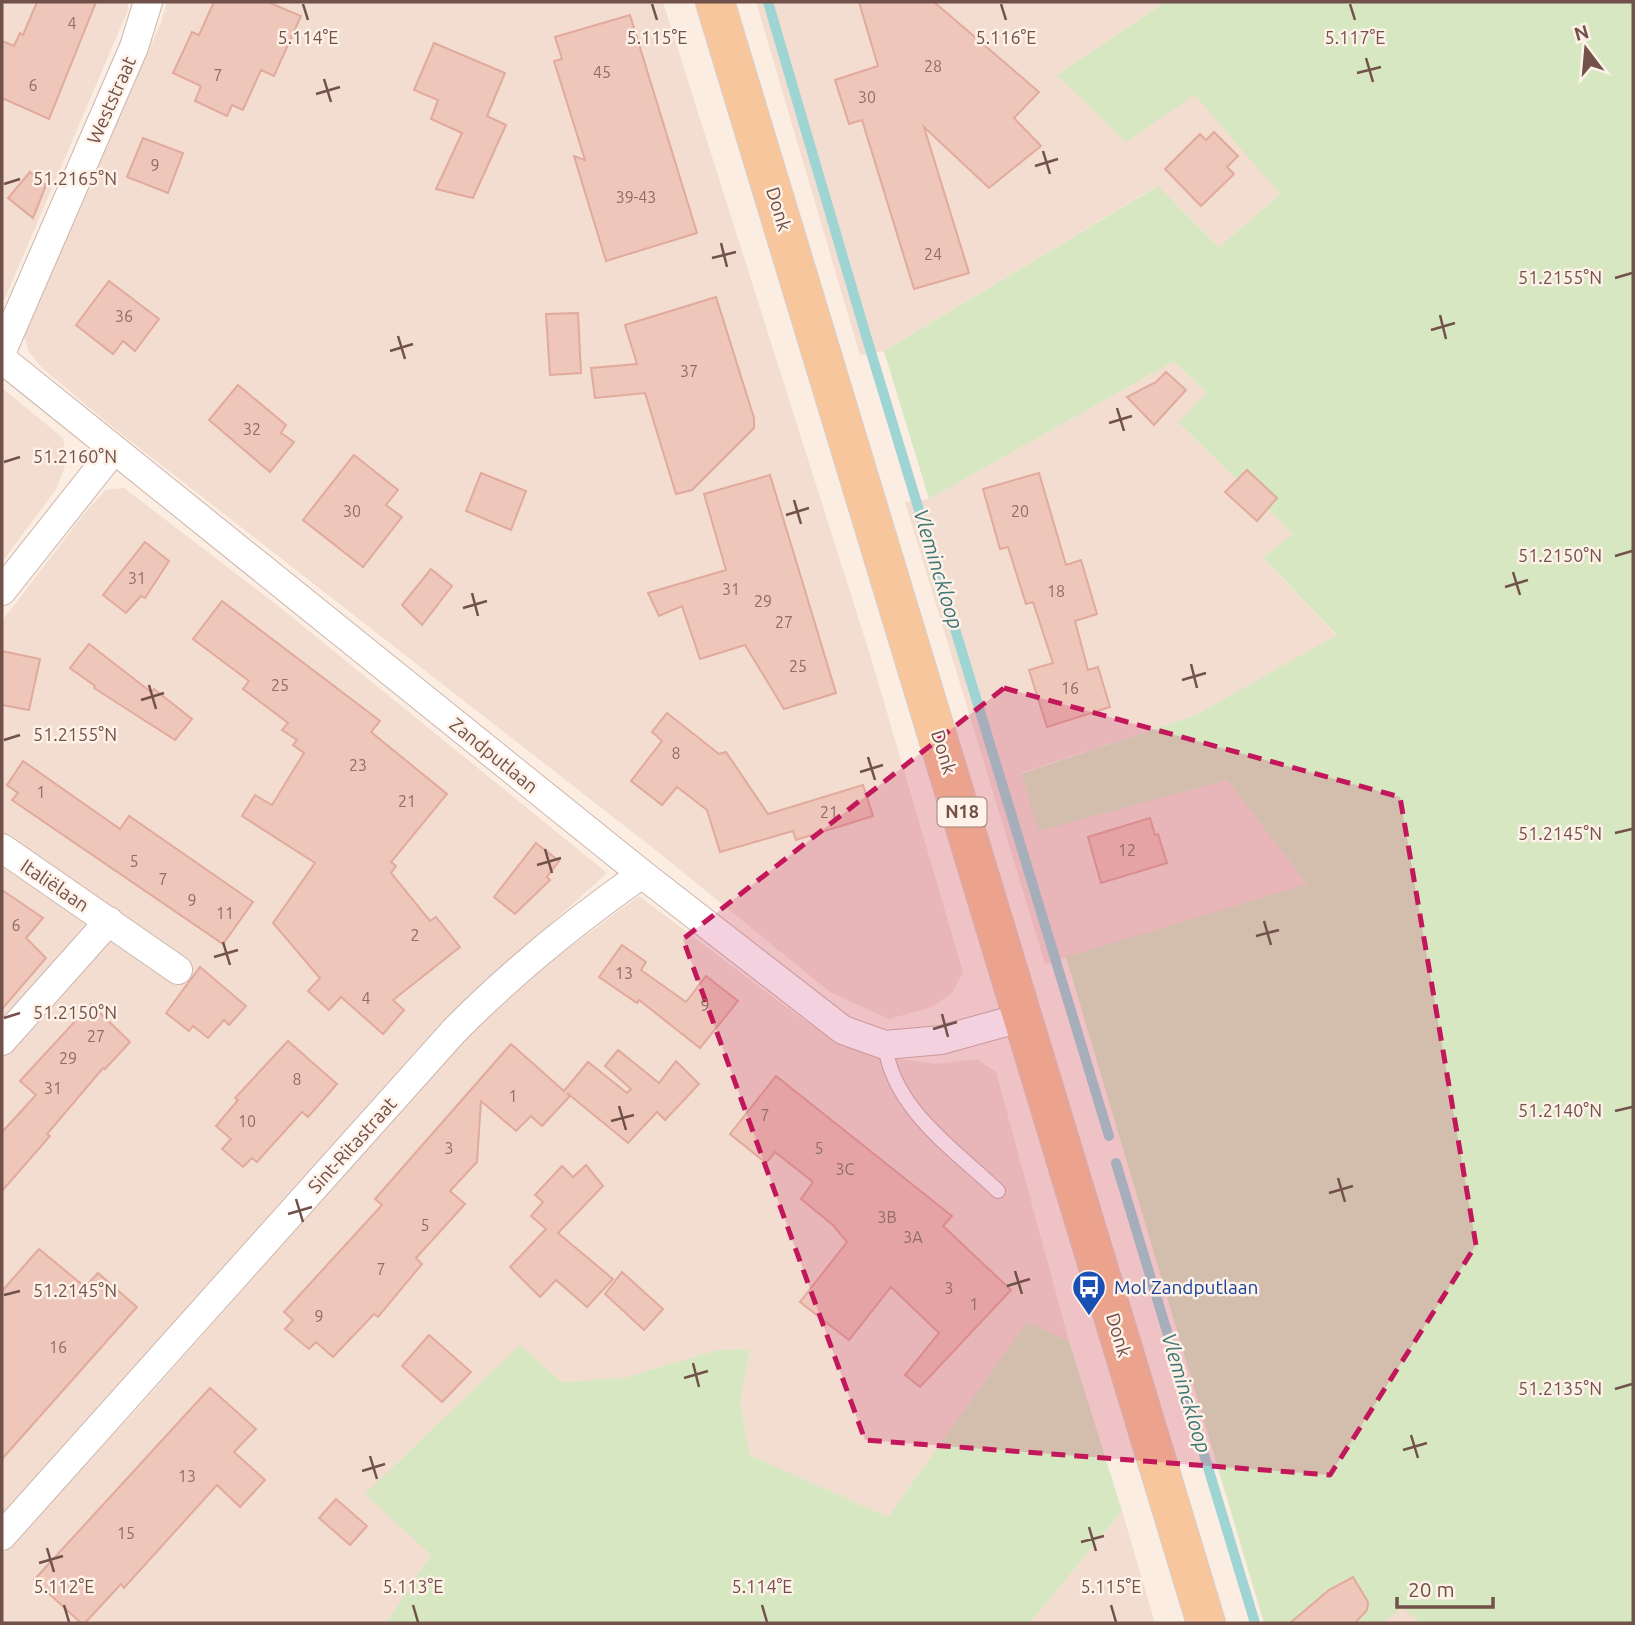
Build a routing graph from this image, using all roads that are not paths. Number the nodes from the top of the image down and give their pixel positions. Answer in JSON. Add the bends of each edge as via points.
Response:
{"nodes":[{"id":1,"x":148,"y":2,"type":"edge"},
{"id":2,"x":715,"y":2,"type":"edge"},
{"id":3,"x":2,"y":351,"type":"edge"},
{"id":4,"x":2,"y":359,"type":"edge"},
{"id":5,"x":113,"y":451,"type":"junction"},
{"id":6,"x":2,"y":592,"type":"edge"},
{"id":7,"x":2,"y":848,"type":"edge"},
{"id":8,"x":642,"y":874,"type":"junction"},
{"id":9,"x":109,"y":921,"type":"junction"},
{"id":10,"x":178,"y":970,"type":"dead end"},
{"id":11,"x":1024,"y":1017,"type":"junction"},
{"id":12,"x":2,"y":1041,"type":"edge"},
{"id":13,"x":885,"y":1045,"type":"junction"},
{"id":14,"x":999,"y":1191,"type":"dead end"},
{"id":15,"x":2,"y":1536,"type":"edge"},
{"id":16,"x":1206,"y":1623,"type":"edge"}],
"edges":[{"from":1,"to":3,"type":"street","name":"Weststraat","via":[[134,47]]},
{"from":2,"to":11,"type":"main road","name":"Donk","number":"N18"},
{"from":4,"to":5,"type":"street","name":"Zandputlaan"},
{"from":5,"to":6,"type":"street"},
{"from":5,"to":8,"type":"street","name":"Zandputlaan"},
{"from":7,"to":9,"type":"street","name":"Italiëlaan"},
{"from":8,"to":13,"type":"street","name":"Zandputlaan","via":[[843,1030]]},
{"from":8,"to":15,"type":"street","name":"Sint-Ritastraat","via":[[577,920],[454,1031]]},
{"from":9,"to":10,"type":"street","name":"Italiëlaan"},
{"from":9,"to":12,"type":"street","name":"Italiëlaan"},
{"from":11,"to":13,"type":"street","name":"Zandputlaan","via":[[942,1040]]},
{"from":11,"to":16,"type":"main road","name":"Donk","number":"N18"},
{"from":13,"to":14,"type":"lane","via":[[888,1067],[906,1102]]}]}
